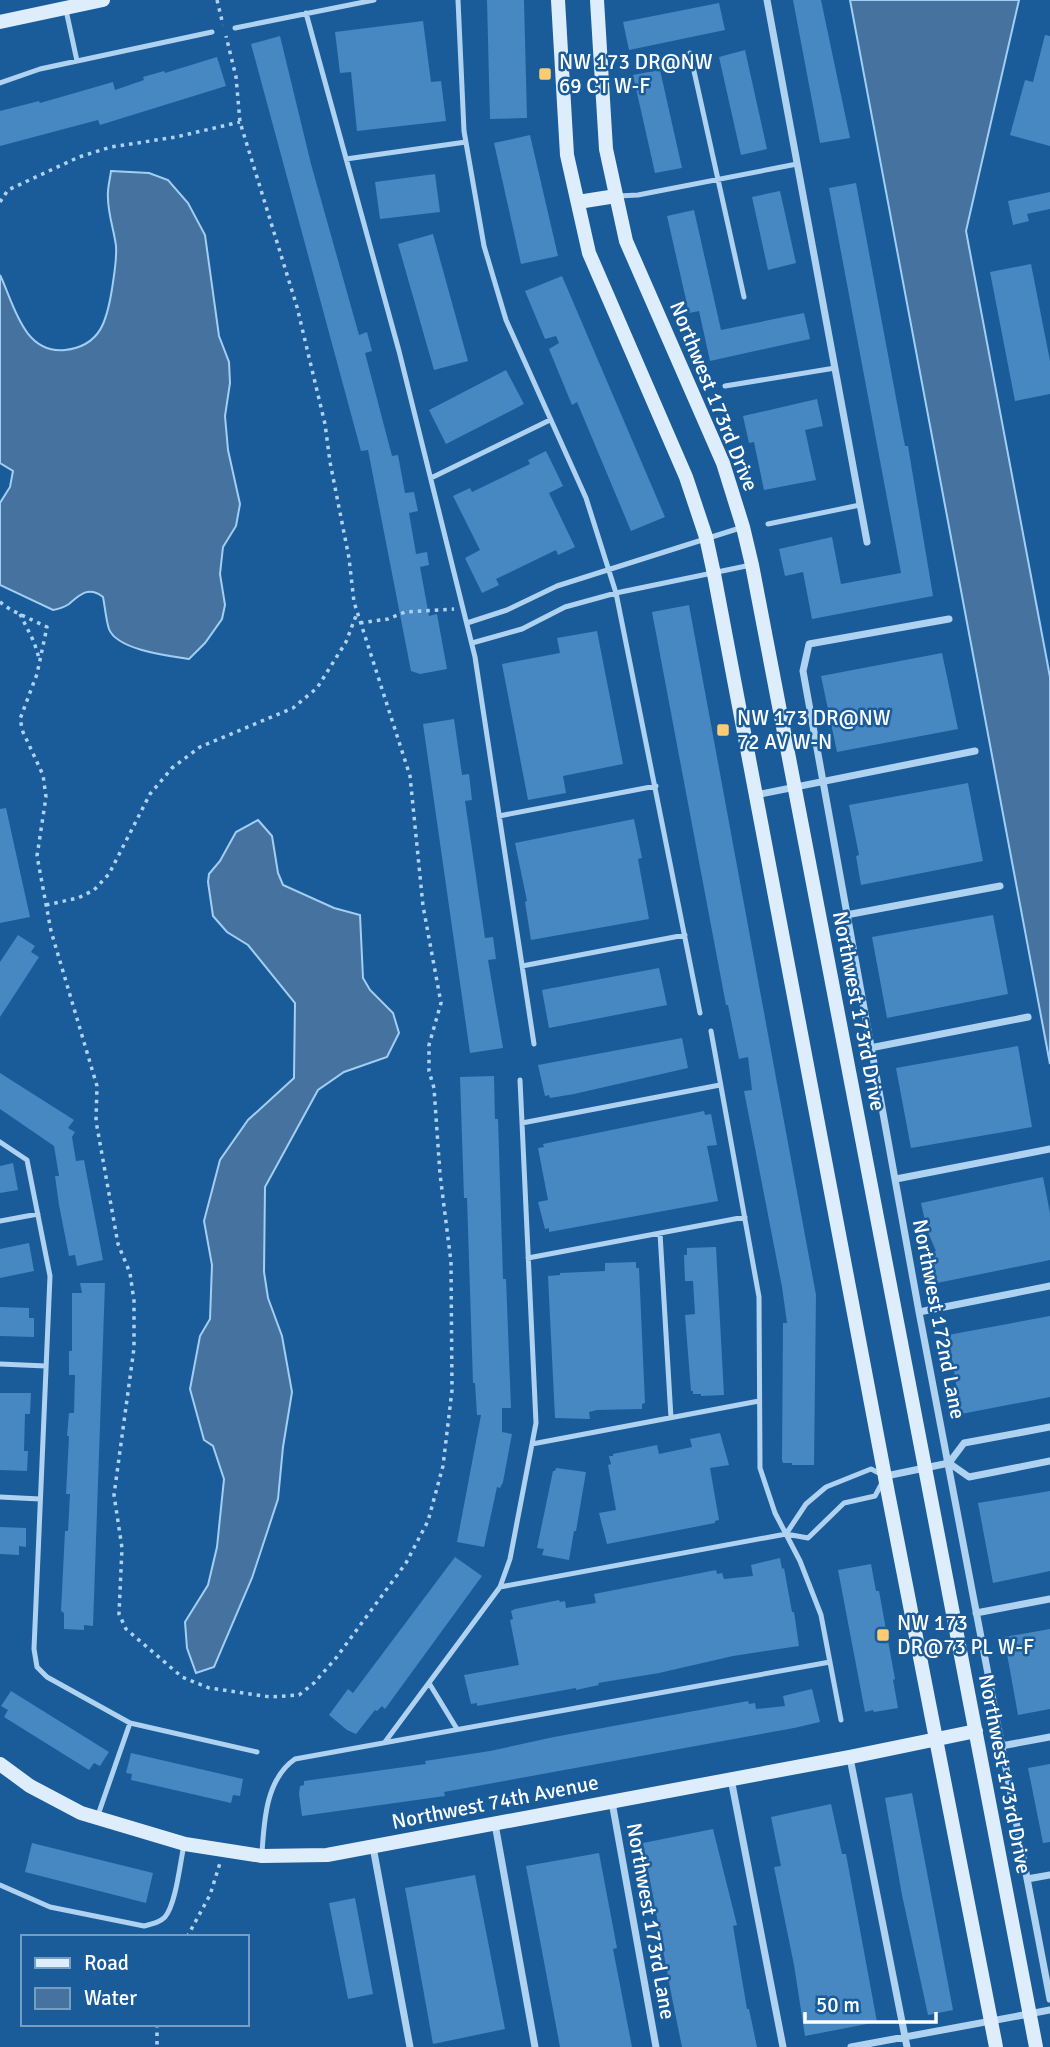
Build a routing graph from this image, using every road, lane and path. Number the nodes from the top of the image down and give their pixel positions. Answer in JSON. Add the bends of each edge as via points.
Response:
{"nodes":[{"id":1,"x":103,"y":0,"type":"edge"},
{"id":2,"x":217,"y":0,"type":"edge"},
{"id":3,"x":374,"y":0,"type":"edge"},
{"id":4,"x":458,"y":0,"type":"edge"},
{"id":5,"x":558,"y":0,"type":"edge"},
{"id":6,"x":597,"y":0,"type":"edge"},
{"id":7,"x":767,"y":0,"type":"edge"},
{"id":8,"x":65,"y":8,"type":"junction"},
{"id":9,"x":306,"y":13,"type":"junction"},
{"id":10,"x":0,"y":22,"type":"edge"},
{"id":11,"x":235,"y":29,"type":"dead end"},
{"id":12,"x":212,"y":32,"type":"dead end"},
{"id":13,"x":690,"y":52,"type":"dead end"},
{"id":14,"x":77,"y":61,"type":"junction"},
{"id":15,"x":0,"y":83,"type":"edge"},
{"id":16,"x":240,"y":122,"type":"junction"},
{"id":17,"x":466,"y":142,"type":"junction"},
{"id":18,"x":346,"y":159,"type":"junction"},
{"id":19,"x":797,"y":164,"type":"junction"},
{"id":20,"x":717,"y":178,"type":"junction"},
{"id":21,"x":617,"y":196,"type":"junction"},
{"id":22,"x":0,"y":202,"type":"edge"},
{"id":23,"x":578,"y":202,"type":"junction"},
{"id":24,"x":744,"y":297,"type":"dead end"},
{"id":25,"x":835,"y":368,"type":"junction"},
{"id":26,"x":725,"y":386,"type":"dead end"},
{"id":27,"x":550,"y":420,"type":"junction"},
{"id":28,"x":431,"y":478,"type":"junction"},
{"id":29,"x":860,"y":505,"type":"junction"},
{"id":30,"x":768,"y":524,"type":"dead end"},
{"id":31,"x":743,"y":527,"type":"junction"},
{"id":32,"x":705,"y":537,"type":"junction"},
{"id":33,"x":867,"y":542,"type":"dead end"},
{"id":34,"x":752,"y":565,"type":"junction"},
{"id":35,"x":610,"y":570,"type":"junction"},
{"id":36,"x":714,"y":574,"type":"junction"},
{"id":37,"x":616,"y":593,"type":"junction"},
{"id":38,"x":0,"y":602,"type":"edge"},
{"id":39,"x":464,"y":609,"type":"junction"},
{"id":40,"x":357,"y":613,"type":"junction"},
{"id":41,"x":20,"y":614,"type":"junction"},
{"id":42,"x":949,"y":619,"type":"dead end"},
{"id":43,"x":360,"y":623,"type":"junction"},
{"id":44,"x":467,"y":623,"type":"junction"},
{"id":45,"x":472,"y":643,"type":"junction"},
{"id":46,"x":40,"y":660,"type":"junction"},
{"id":47,"x":975,"y":751,"type":"dead end"},
{"id":48,"x":824,"y":781,"type":"junction"},
{"id":49,"x":656,"y":786,"type":"junction"},
{"id":50,"x":795,"y":788,"type":"junction"},
{"id":51,"x":757,"y":795,"type":"junction"},
{"id":52,"x":499,"y":816,"type":"junction"},
{"id":53,"x":1000,"y":886,"type":"dead end"},
{"id":54,"x":46,"y":905,"type":"junction"},
{"id":55,"x":846,"y":915,"type":"junction"},
{"id":56,"x":685,"y":935,"type":"junction"},
{"id":57,"x":522,"y":967,"type":"junction"},
{"id":58,"x":699,"y":1013,"type":"dead end"},
{"id":59,"x":1028,"y":1017,"type":"dead end"},
{"id":60,"x":711,"y":1031,"type":"dead end"},
{"id":61,"x":534,"y":1044,"type":"dead end"},
{"id":62,"x":870,"y":1048,"type":"junction"},
{"id":63,"x":520,"y":1080,"type":"dead end"},
{"id":64,"x":720,"y":1085,"type":"junction"},
{"id":65,"x":522,"y":1123,"type":"junction"},
{"id":66,"x":0,"y":1142,"type":"edge"},
{"id":67,"x":1050,"y":1149,"type":"edge"},
{"id":68,"x":896,"y":1179,"type":"junction"},
{"id":69,"x":38,"y":1214,"type":"junction"},
{"id":70,"x":745,"y":1217,"type":"junction"},
{"id":71,"x":0,"y":1222,"type":"edge"},
{"id":72,"x":660,"y":1233,"type":"junction"},
{"id":73,"x":528,"y":1258,"type":"junction"},
{"id":74,"x":1050,"y":1286,"type":"edge"},
{"id":75,"x":919,"y":1312,"type":"junction"},
{"id":76,"x":0,"y":1364,"type":"edge"},
{"id":77,"x":46,"y":1366,"type":"junction"},
{"id":78,"x":759,"y":1401,"type":"junction"},
{"id":79,"x":671,"y":1418,"type":"junction"},
{"id":80,"x":1050,"y":1427,"type":"edge"},
{"id":81,"x":532,"y":1444,"type":"junction"},
{"id":82,"x":1050,"y":1461,"type":"edge"},
{"id":83,"x":948,"y":1463,"type":"junction"},
{"id":84,"x":924,"y":1469,"type":"junction"},
{"id":85,"x":886,"y":1476,"type":"junction"},
{"id":86,"x":0,"y":1497,"type":"edge"},
{"id":87,"x":40,"y":1499,"type":"junction"},
{"id":88,"x":786,"y":1534,"type":"junction"},
{"id":89,"x":500,"y":1587,"type":"junction"},
{"id":90,"x":1050,"y":1599,"type":"edge"},
{"id":91,"x":976,"y":1613,"type":"junction"},
{"id":92,"x":830,"y":1661,"type":"junction"},
{"id":93,"x":429,"y":1683,"type":"junction"},
{"id":94,"x":841,"y":1720,"type":"dead end"},
{"id":95,"x":130,"y":1723,"type":"junction"},
{"id":96,"x":457,"y":1729,"type":"junction"},
{"id":97,"x":976,"y":1731,"type":"junction"},
{"id":98,"x":1050,"y":1737,"type":"edge"},
{"id":99,"x":938,"y":1738,"type":"junction"},
{"id":100,"x":385,"y":1742,"type":"junction"},
{"id":101,"x":1001,"y":1746,"type":"junction"},
{"id":102,"x":257,"y":1752,"type":"dead end"},
{"id":103,"x":850,"y":1757,"type":"junction"},
{"id":104,"x":0,"y":1764,"type":"edge"},
{"id":105,"x":730,"y":1778,"type":"junction"},
{"id":106,"x":612,"y":1801,"type":"junction"},
{"id":107,"x":97,"y":1818,"type":"junction"},
{"id":108,"x":495,"y":1824,"type":"junction"},
{"id":109,"x":185,"y":1844,"type":"junction"},
{"id":110,"x":373,"y":1847,"type":"junction"},
{"id":111,"x":224,"y":1850,"type":"junction"},
{"id":112,"x":262,"y":1856,"type":"junction"},
{"id":113,"x":1050,"y":1875,"type":"edge"},
{"id":114,"x":1027,"y":1879,"type":"junction"},
{"id":115,"x":0,"y":1885,"type":"edge"},
{"id":116,"x":188,"y":1935,"type":"edge"},
{"id":117,"x":1050,"y":1999,"type":"edge"},
{"id":118,"x":1050,"y":2010,"type":"edge"},
{"id":119,"x":1030,"y":2012,"type":"junction"},
{"id":120,"x":991,"y":2020,"type":"junction"},
{"id":121,"x":157,"y":2026,"type":"edge"},
{"id":122,"x":905,"y":2037,"type":"junction"},
{"id":123,"x":157,"y":2047,"type":"edge"},
{"id":124,"x":410,"y":2047,"type":"edge"},
{"id":125,"x":535,"y":2047,"type":"edge"},
{"id":126,"x":656,"y":2047,"type":"edge"},
{"id":127,"x":783,"y":2047,"type":"edge"},
{"id":128,"x":851,"y":2047,"type":"edge"},
{"id":129,"x":907,"y":2047,"type":"edge"},
{"id":130,"x":996,"y":2047,"type":"edge"},
{"id":131,"x":1036,"y":2047,"type":"edge"}],
"edges":[{"from":1,"to":8,"type":"street"},
{"from":2,"to":16,"type":"path","via":[[236,77]]},
{"from":3,"to":9,"type":"lane"},
{"from":4,"to":17,"type":"lane"},
{"from":5,"to":23,"type":"street","via":[[567,155]]},
{"from":6,"to":21,"type":"street","name":"Northwest 173rd Drive","via":[[606,149]]},
{"from":7,"to":19,"type":"street"},
{"from":8,"to":10,"type":"street"},
{"from":8,"to":14,"type":"lane"},
{"from":9,"to":11,"type":"lane"},
{"from":9,"to":18,"type":"lane"},
{"from":12,"to":14,"type":"lane"},
{"from":13,"to":20,"type":"lane"},
{"from":14,"to":15,"type":"lane"},
{"from":16,"to":22,"type":"path","via":[[79,157],[8,190]]},
{"from":16,"to":40,"type":"path","via":[[298,307],[325,424]]},
{"from":17,"to":18,"type":"lane"},
{"from":17,"to":27,"type":"lane","via":[[488,258],[506,320]]},
{"from":18,"to":28,"type":"lane"},
{"from":19,"to":20,"type":"lane"},
{"from":19,"to":25,"type":"street"},
{"from":20,"to":21,"type":"lane"},
{"from":20,"to":24,"type":"lane"},
{"from":21,"to":23,"type":"street"},
{"from":21,"to":31,"type":"street","name":"Northwest 173rd Drive","via":[[626,241],[723,463]]},
{"from":23,"to":32,"type":"street","via":[[589,253],[686,477]]},
{"from":25,"to":26,"type":"lane"},
{"from":25,"to":29,"type":"street"},
{"from":27,"to":28,"type":"lane"},
{"from":27,"to":35,"type":"lane","via":[[586,498]]},
{"from":28,"to":39,"type":"lane"},
{"from":29,"to":30,"type":"lane"},
{"from":29,"to":33,"type":"street"},
{"from":31,"to":32,"type":"lane"},
{"from":31,"to":34,"type":"street","name":"Northwest 173rd Drive"},
{"from":32,"to":35,"type":"lane"},
{"from":32,"to":36,"type":"street"},
{"from":34,"to":36,"type":"lane"},
{"from":34,"to":50,"type":"street","name":"Northwest 173rd Drive"},
{"from":35,"to":37,"type":"lane"},
{"from":35,"to":44,"type":"lane"},
{"from":36,"to":37,"type":"lane"},
{"from":36,"to":51,"type":"street"},
{"from":37,"to":45,"type":"lane","via":[[565,607],[522,629]]},
{"from":37,"to":49,"type":"lane"},
{"from":38,"to":41,"type":"path"},
{"from":39,"to":43,"type":"path","via":[[405,612]]},
{"from":39,"to":44,"type":"lane"},
{"from":40,"to":43,"type":"path"},
{"from":40,"to":54,"type":"path","via":[[346,642],[317,688],[293,708],[200,747],[172,768],[150,794],[109,874],[78,898]]},
{"from":41,"to":46,"type":"path"},
{"from":41,"to":46,"type":"path","via":[[47,627]]},
{"from":42,"to":48,"type":"street","name":"Northwest 172nd Lane","via":[[810,644],[803,671]]},
{"from":43,"to":54,"type":"path","via":[[410,776],[423,906],[441,1003],[429,1045],[429,1070],[451,1262],[452,1390],[443,1466],[428,1521],[406,1563],[336,1658],[299,1695],[271,1697],[209,1688],[182,1677],[126,1629],[119,1615],[122,1548],[114,1496],[134,1348],[134,1301],[130,1273],[118,1244],[96,1121],[97,1086]]},
{"from":44,"to":45,"type":"lane"},
{"from":45,"to":52,"type":"lane"},
{"from":46,"to":54,"type":"path","via":[[20,719],[43,775],[46,797],[37,856]]},
{"from":47,"to":48,"type":"street"},
{"from":48,"to":50,"type":"street"},
{"from":48,"to":55,"type":"street","name":"Northwest 172nd Lane"},
{"from":49,"to":52,"type":"lane"},
{"from":49,"to":56,"type":"lane"},
{"from":50,"to":51,"type":"street"},
{"from":50,"to":84,"type":"street","name":"Northwest 173rd Drive"},
{"from":51,"to":85,"type":"street"},
{"from":52,"to":57,"type":"lane"},
{"from":53,"to":55,"type":"street"},
{"from":55,"to":62,"type":"street","name":"Northwest 172nd Lane"},
{"from":56,"to":57,"type":"lane"},
{"from":56,"to":58,"type":"lane"},
{"from":57,"to":61,"type":"lane"},
{"from":59,"to":62,"type":"street"},
{"from":60,"to":64,"type":"lane"},
{"from":62,"to":68,"type":"street","name":"Northwest 172nd Lane"},
{"from":63,"to":65,"type":"lane"},
{"from":64,"to":65,"type":"lane"},
{"from":64,"to":70,"type":"lane"},
{"from":65,"to":73,"type":"lane"},
{"from":66,"to":69,"type":"lane","via":[[27,1160]]},
{"from":67,"to":68,"type":"street"},
{"from":68,"to":75,"type":"street","name":"Northwest 172nd Lane"},
{"from":69,"to":71,"type":"lane"},
{"from":69,"to":77,"type":"lane","via":[[50,1276]]},
{"from":70,"to":72,"type":"lane"},
{"from":70,"to":78,"type":"lane","via":[[759,1297]]},
{"from":72,"to":73,"type":"lane"},
{"from":72,"to":79,"type":"lane"},
{"from":73,"to":81,"type":"lane","via":[[536,1423]]},
{"from":74,"to":75,"type":"street"},
{"from":75,"to":83,"type":"street","name":"Northwest 172nd Lane"},
{"from":76,"to":77,"type":"lane"},
{"from":77,"to":87,"type":"lane"},
{"from":78,"to":79,"type":"lane"},
{"from":78,"to":88,"type":"lane","via":[[760,1468]]},
{"from":79,"to":81,"type":"lane"},
{"from":80,"to":83,"type":"street","via":[[964,1443]]},
{"from":81,"to":89,"type":"lane","via":[[510,1559]]},
{"from":82,"to":83,"type":"street","via":[[970,1476]]},
{"from":83,"to":84,"type":"street"},
{"from":83,"to":91,"type":"street","name":"Northwest 172nd Lane"},
{"from":84,"to":85,"type":"street"},
{"from":84,"to":97,"type":"street","name":"Northwest 173rd Drive"},
{"from":85,"to":88,"type":"lane","via":[[875,1496],[844,1503],[808,1538]]},
{"from":85,"to":88,"type":"lane","via":[[871,1469],[826,1487],[806,1504]]},
{"from":85,"to":99,"type":"street"},
{"from":86,"to":87,"type":"lane"},
{"from":87,"to":95,"type":"lane","via":[[37,1667],[47,1678]]},
{"from":88,"to":89,"type":"lane"},
{"from":88,"to":92,"type":"lane","via":[[821,1615]]},
{"from":89,"to":93,"type":"lane"},
{"from":90,"to":91,"type":"street"},
{"from":91,"to":101,"type":"street","name":"Northwest 172nd Lane"},
{"from":92,"to":94,"type":"lane"},
{"from":92,"to":96,"type":"lane"},
{"from":93,"to":96,"type":"lane"},
{"from":93,"to":100,"type":"lane"},
{"from":95,"to":102,"type":"lane"},
{"from":95,"to":107,"type":"lane"},
{"from":96,"to":100,"type":"lane"},
{"from":97,"to":99,"type":"street","name":"Northwest 74th Avenue"},
{"from":97,"to":119,"type":"street","name":"Northwest 173rd Drive"},
{"from":98,"to":101,"type":"street"},
{"from":99,"to":103,"type":"street","name":"Northwest 74th Avenue"},
{"from":99,"to":120,"type":"street"},
{"from":100,"to":112,"type":"lane","via":[[295,1759],[283,1767],[268,1803]]},
{"from":101,"to":114,"type":"street","name":"Northwest 172nd Lane"},
{"from":103,"to":105,"type":"street","name":"Northwest 74th Avenue"},
{"from":103,"to":122,"type":"street"},
{"from":104,"to":107,"type":"street","name":"Northwest 74th Avenue","via":[[30,1786]]},
{"from":105,"to":106,"type":"street","name":"Northwest 74th Avenue"},
{"from":105,"to":127,"type":"street"},
{"from":106,"to":108,"type":"street","name":"Northwest 74th Avenue"},
{"from":106,"to":126,"type":"street","name":"Northwest 173rd Lane"},
{"from":107,"to":109,"type":"street","name":"Northwest 74th Avenue"},
{"from":108,"to":110,"type":"street","name":"Northwest 74th Avenue"},
{"from":108,"to":125,"type":"street"},
{"from":109,"to":111,"type":"street","name":"Northwest 74th Avenue"},
{"from":109,"to":115,"type":"lane","via":[[170,1909],[155,1924],[144,1926],[50,1908]]},
{"from":110,"to":112,"type":"street","name":"Northwest 74th Avenue"},
{"from":110,"to":124,"type":"street"},
{"from":111,"to":112,"type":"street","name":"Northwest 74th Avenue"},
{"from":111,"to":116,"type":"path","via":[[210,1895]]},
{"from":113,"to":114,"type":"street"},
{"from":114,"to":117,"type":"street","name":"Northwest 172nd Lane"},
{"from":118,"to":119,"type":"street"},
{"from":119,"to":120,"type":"street"},
{"from":119,"to":131,"type":"street","name":"Northwest 173rd Drive"},
{"from":120,"to":122,"type":"street"},
{"from":120,"to":130,"type":"street"},
{"from":121,"to":123,"type":"path"},
{"from":122,"to":128,"type":"street"},
{"from":122,"to":129,"type":"street"}]}
